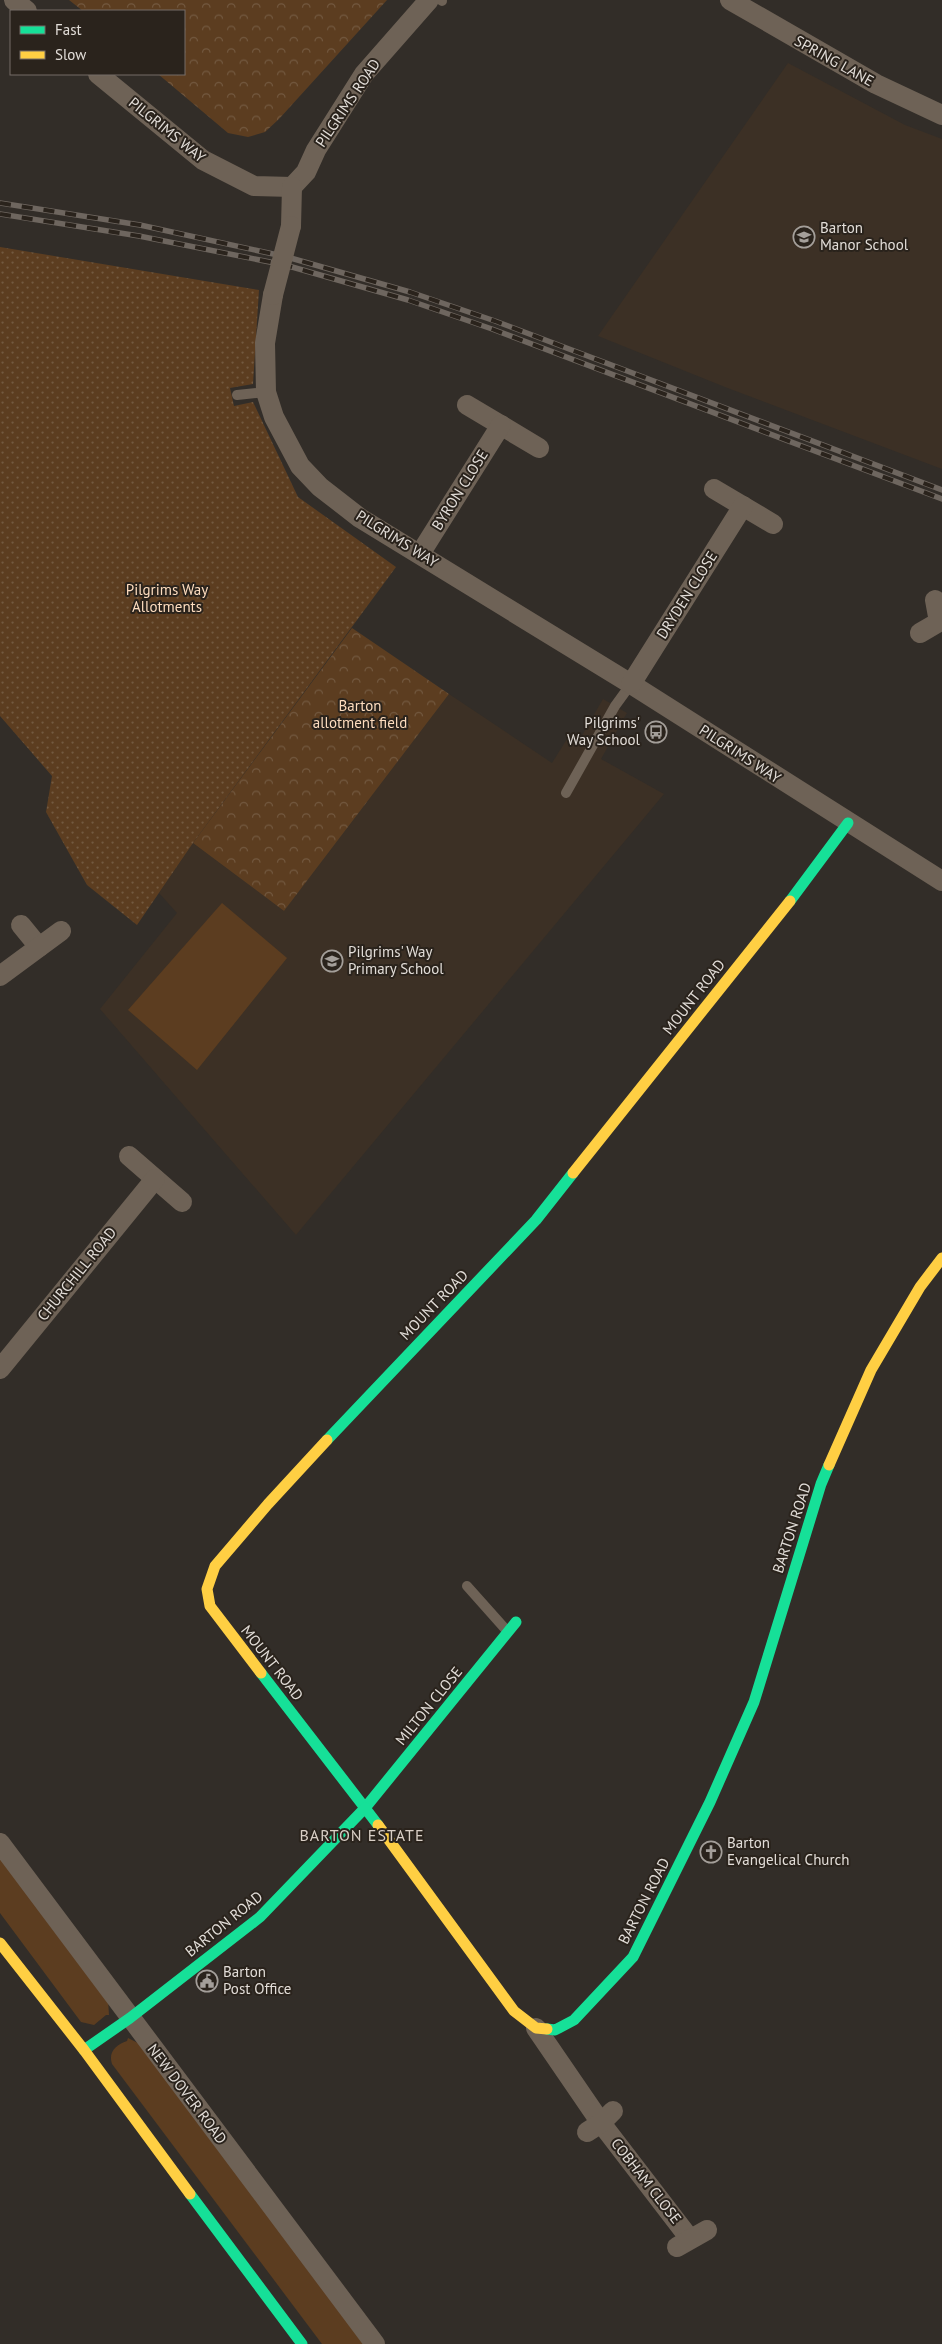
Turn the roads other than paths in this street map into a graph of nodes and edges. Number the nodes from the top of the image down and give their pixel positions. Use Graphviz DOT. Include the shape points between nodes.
graph roads {
  1 [pos="14,0"];
  2 [pos="437,0"];
  3 [pos="730,0"];
  4 [pos="26,10"];
  5 [pos="99,75"];
  6 [pos="942,115"];
  7 [pos="292,186"];
  8 [pos="266,392"];
  9 [pos="238,395"];
  10 [pos="467,406"];
  11 [pos="501,425"];
  12 [pos="539,448"];
  13 [pos="714,489"];
  14 [pos="743,506"];
  15 [pos="773,524"];
  16 [pos="420,554"];
  17 [pos="935,600"];
  18 [pos="940,622"];
  19 [pos="920,633"];
  20 [pos="631,684"];
  21 [pos="566,793"];
  22 [pos="848,823"];
  23 [pos="942,881"];
  24 [pos="21,925"];
  25 [pos="61,931"];
  26 [pos="39,947"];
  27 [pos="0,976"];
  28 [pos="129,1156"];
  29 [pos="155,1178"];
  30 [pos="182,1202"];
  31 [pos="942,1258"];
  32 [pos="0,1369"];
  33 [pos="467,1586"];
  34 [pos="516,1622"];
  35 [pos="507,1632"];
  36 [pos="365,1808"];
  37 [pos="0,1843"];
  38 [pos="0,1943"];
  39 [pos="130,2018"];
  40 [pos="536,2028"];
  41 [pos="84,2050"];
  42 [pos="692,2239"];
  43 [pos="302,2344"];
  44 [pos="375,2344"];
  1 -- 4 [label="street"];
  2 -- 7 [label="street, PILGRIMS ROAD" via="364,74 316,150 306,172"];
  3 -- 6 [label="street, SPRING LANE" via="876,84"];
  5 -- 7 [label="street, PILGRIMS WAY" via="203,160 254,186"];
  7 -- 8 [label="street, PILGRIMS WAY, bridge" via="291,226 273,295 265,343"];
  8 -- 9 [label="lane"];
  8 -- 16 [label="street, PILGRIMS WAY" via="274,417 300,466 320,487 360,518"];
  10 -- 11 [label="street"];
  11 -- 12 [label="street"];
  11 -- 16 [label="street, BYRON CLOSE"];
  13 -- 14 [label="street"];
  14 -- 15 [label="street"];
  14 -- 20 [label="street, DRYDEN CLOSE"];
  16 -- 20 [label="street, PILGRIMS WAY"];
  17 -- 18 [label="street"];
  18 -- 19 [label="street"];
  20 -- 21 [label="lane"];
  20 -- 22 [label="street, PILGRIMS WAY"];
  22 -- 23 [label="street, PILGRIMS WAY"];
  22 -- 36 [label="street, MOUNT ROAD" via="536,1220 268,1504 215,1566 207,1589 210,1606"];
  24 -- 26 [label="street"];
  25 -- 26 [label="street"];
  26 -- 27 [label="street"];
  28 -- 29 [label="street"];
  29 -- 30 [label="street"];
  29 -- 32 [label="street, CHURCHILL ROAD"];
  31 -- 40 [label="street, BARTON ROAD" via="920,1287 872,1370 821,1484 754,1702 710,1802 632,1957 574,2020 555,2030"];
  33 -- 35 [label="lane"];
  34 -- 35 [label="street, MILTON CLOSE"];
  35 -- 36 [label="street, MILTON CLOSE"];
  36 -- 39 [label="street, BARTON ROAD" via="260,1916"];
  36 -- 40 [label="street" via="514,2010"];
  37 -- 39 [label="street, NEW DOVER ROAD"];
  38 -- 41 [label="street"];
  39 -- 41 [label="street, BARTON ROAD"];
  39 -- 44 [label="street, NEW DOVER ROAD"];
  40 -- 42 [label="street, COBHAM CLOSE" via="600,2122"];
  41 -- 43 [label="street"];
}
